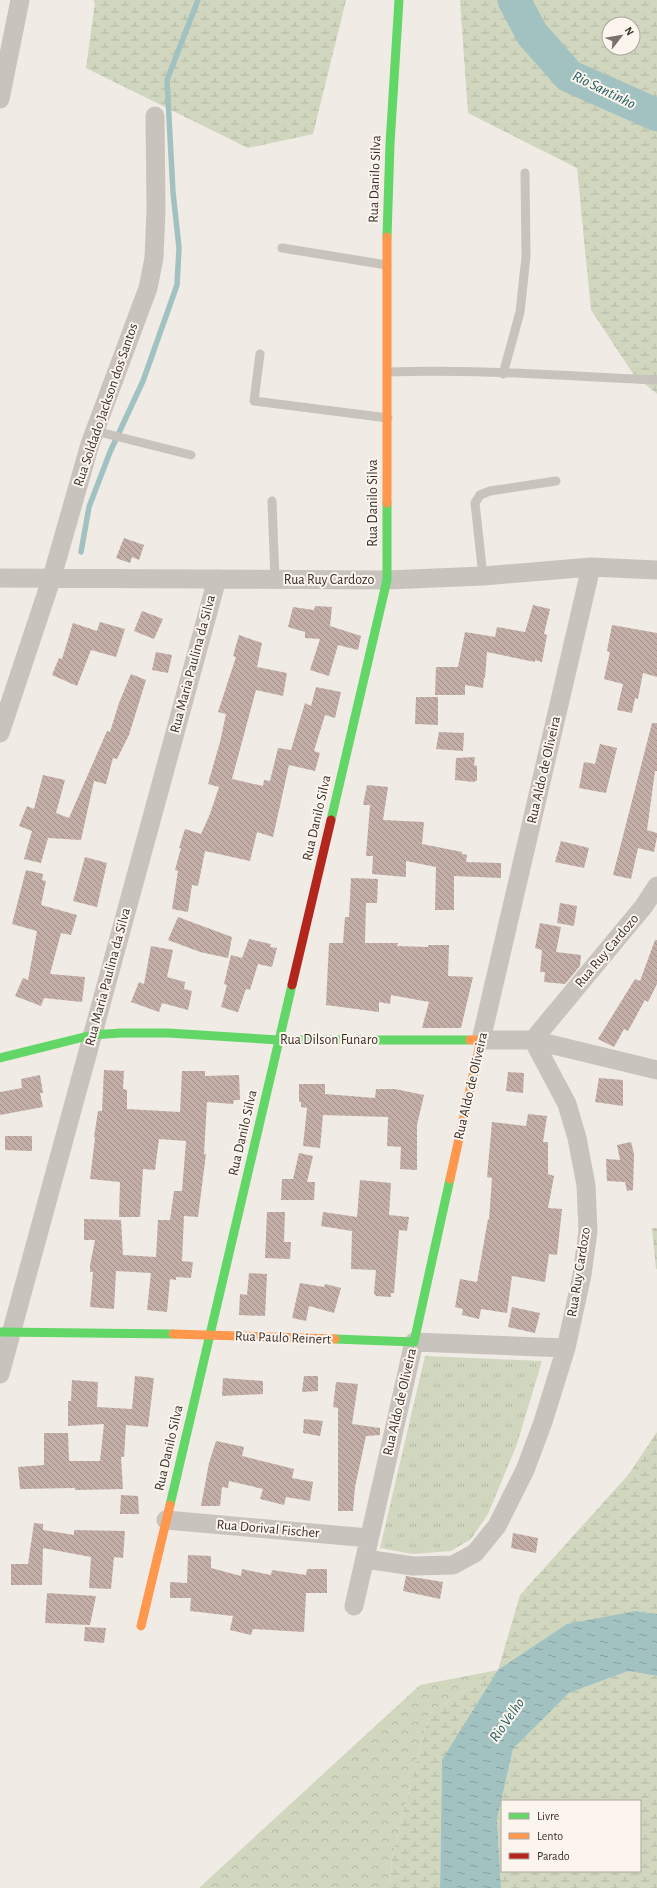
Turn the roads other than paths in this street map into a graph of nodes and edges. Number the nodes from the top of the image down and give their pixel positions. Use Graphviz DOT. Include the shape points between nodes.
graph roads {
  1 [pos="20,0"];
  2 [pos="399,0"];
  3 [pos="0,99"];
  4 [pos="155,116"];
  5 [pos="525,173"];
  6 [pos="282,248"];
  7 [pos="387,265"];
  8 [pos="260,354"];
  9 [pos="387,372"];
  10 [pos="503,374"];
  11 [pos="657,380"];
  12 [pos="388,418"];
  13 [pos="100,432"];
  14 [pos="191,455"];
  15 [pos="556,481"];
  16 [pos="272,501"];
  17 [pos="591,567"];
  18 [pos="657,570"];
  19 [pos="483,576"];
  20 [pos="52,577"];
  21 [pos="0,578"];
  22 [pos="217,579"];
  23 [pos="275,579"];
  24 [pos="387,580"];
  25 [pos="0,733"];
  26 [pos="657,886"];
  27 [pos="92,1035"];
  28 [pos="279,1040"];
  29 [pos="481,1040"];
  30 [pos="533,1040"];
  31 [pos="0,1058"];
  32 [pos="657,1070"];
  33 [pos="6,1332"];
  34 [pos="210,1335"];
  35 [pos="414,1342"];
  36 [pos="566,1348"];
  37 [pos="0,1374"];
  38 [pos="166,1520"];
  39 [pos="369,1538"];
  40 [pos="365,1559"];
  41 [pos="354,1606"];
  42 [pos="141,1626"];
  1 -- 3 [label="street"];
  2 -- 7 [label="street, Rua Danilo Silva" via="390,144"];
  4 -- 13 [label="street, Rua Soldado Jackson dos Santos" via="154,258 148,288"];
  5 -- 10 [label="lane" via="526,257 520,312"];
  6 -- 7 [label="lane"];
  7 -- 9 [label="street, Rua Danilo Silva"];
  8 -- 12 [label="lane" via="254,401"];
  9 -- 10 [label="lane" via="466,370"];
  9 -- 12 [label="street, Rua Danilo Silva"];
  10 -- 11 [label="lane"];
  12 -- 24 [label="street, Rua Danilo Silva"];
  13 -- 14 [label="lane"];
  13 -- 20 [label="street, Rua Soldado Jackson dos Santos"];
  15 -- 19 [label="lane" via="490,491 480,495 475,503"];
  16 -- 23 [label="lane"];
  17 -- 18 [label="street, Rua Ruy Cardozo"];
  17 -- 19 [label="street, Rua Ruy Cardozo"];
  17 -- 29 [label="street, Rua Aldo de Oliveira"];
  19 -- 24 [label="street, Rua Ruy Cardozo"];
  20 -- 21 [label="street, Rua Ruy Cardozo"];
  20 -- 22 [label="street, Rua Ruy Cardozo"];
  20 -- 25 [label="street, Rua Soldado Jackson dos Santos"];
  22 -- 23 [label="street, Rua Ruy Cardozo"];
  22 -- 27 [label="street, Rua Maria Paulina da Silva"];
  23 -- 24 [label="street, Rua Ruy Cardozo"];
  24 -- 28 [label="street, Rua Danilo Silva"];
  26 -- 30 [label="street, Rua Ruy Cardozo" via="644,906"];
  27 -- 28 [label="street, Rua Dilson Funaro" via="121,1032 168,1033"];
  27 -- 31 [label="street, Rua Dilson Funaro"];
  27 -- 33 [label="street, Rua Maria Paulina da Silva"];
  28 -- 29 [label="street, Rua Dilson Funaro"];
  28 -- 34 [label="street, Rua Danilo Silva"];
  29 -- 30 [label="street, Rua Dilson Funaro"];
  29 -- 35 [label="street, Rua Aldo de Oliveira"];
  30 -- 32 [label="street, Rua Dilson Funaro"];
  30 -- 36 [label="street, Rua Ruy Cardozo" via="567,1104 586,1185 588,1231 582,1275"];
  33 -- 34 [label="street, Rua Paulo Reinert"];
  33 -- 37 [label="street, Rua Maria Paulina da Silva"];
  34 -- 35 [label="street, Rua Paulo Reinert"];
  34 -- 38 [label="street, Rua Danilo Silva"];
  35 -- 36 [label="street, Rua Paulo Reinert"];
  35 -- 39 [label="street, Rua Aldo de Oliveira"];
  36 -- 40 [label="street, Rua Ruy Cardozo" via="525,1470 497,1526 475,1553 453,1565 413,1566"];
  38 -- 39 [label="street, Rua Dorival Fischer"];
  38 -- 42 [label="street, Rua Danilo Silva"];
  39 -- 40 [label="street, Rua Aldo de Oliveira"];
  40 -- 41 [label="street, Rua Aldo de Oliveira"];
}
